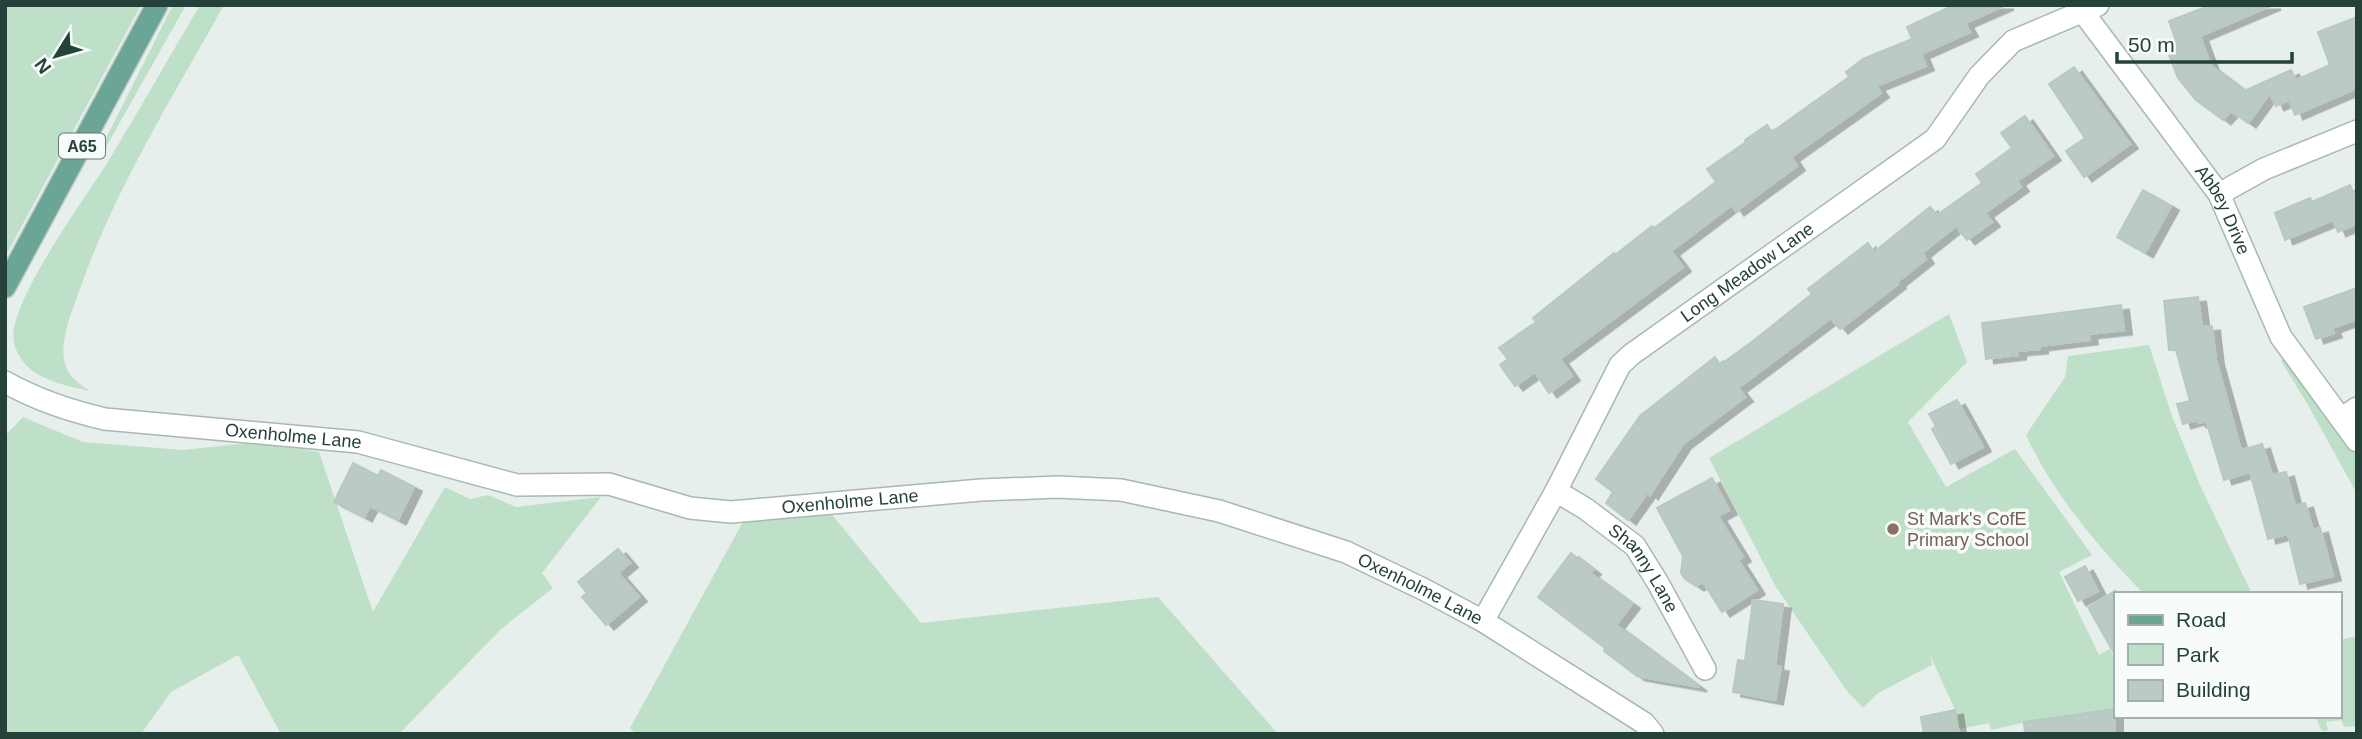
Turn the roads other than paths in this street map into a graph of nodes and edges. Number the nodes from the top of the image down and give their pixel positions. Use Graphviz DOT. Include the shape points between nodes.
graph roads {
  1 [pos="157,5"];
  2 [pos="2090,9"];
  3 [pos="2357,131"];
  4 [pos="2219,194"];
  5 [pos="5,286"];
  6 [pos="5,382"];
  7 [pos="2349,414"];
  8 [pos="2357,441"];
  9 [pos="1556,491"];
  10 [pos="1483,621"];
  11 [pos="1705,669"];
  12 [pos="1653,734"];
  1 -- 5 [label="main road, A65"];
  2 -- 4 [label="street, Abbey Drive"];
  2 -- 9 [label="street, Long Meadow Lane" via="2013,41 1979,76 1935,139 1632,354 1613,376"];
  3 -- 4 [label="street" via="2264,169"];
  4 -- 7 [label="street, Abbey Drive" via="2281,337"];
  6 -- 10 [label="street, Oxenholme Lane" via="67,411 106,419 358,442 517,485 608,484 690,508 731,512 981,490 1121,490 1219,511 1346,552"];
  7 -- 8 [label="street, Abbey Drive"];
  9 -- 10 [label="street, Long Meadow Lane"];
  9 -- 11 [label="street, Shanny Lane" via="1635,546"];
  10 -- 12 [label="street, Oxenholme Lane" via="1644,723"];
}
